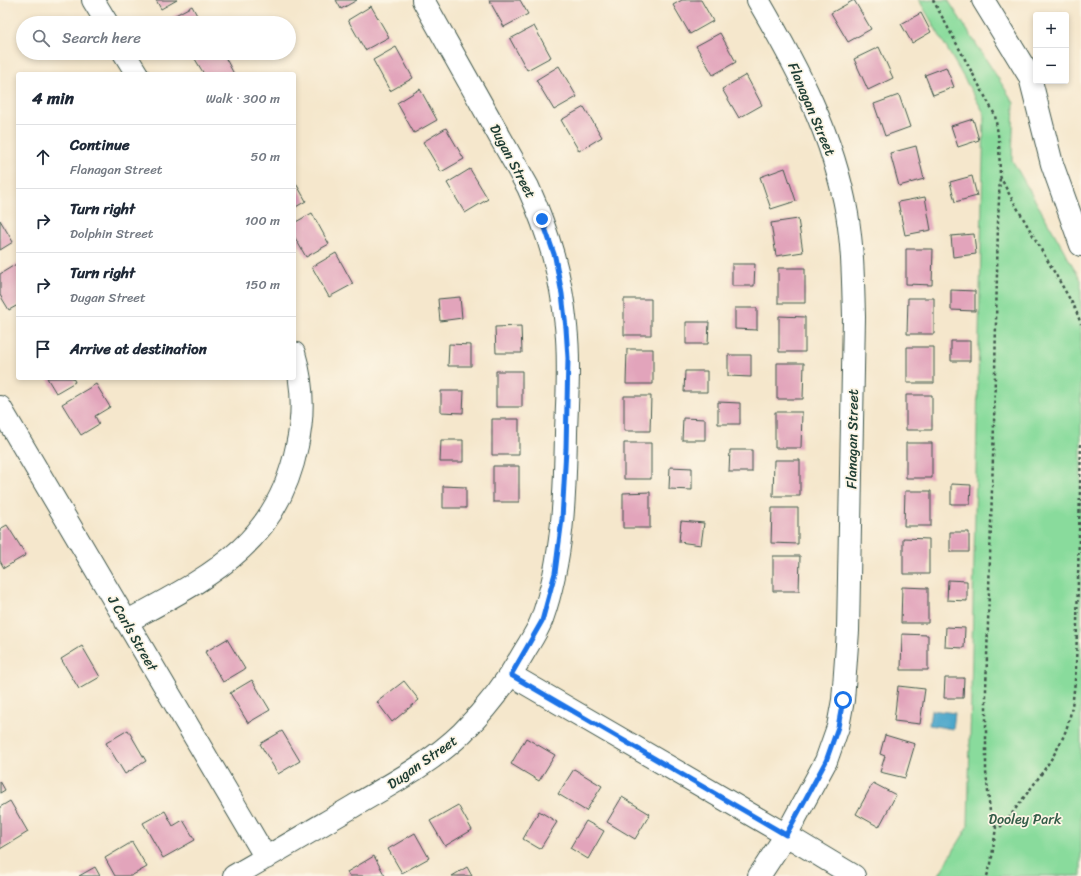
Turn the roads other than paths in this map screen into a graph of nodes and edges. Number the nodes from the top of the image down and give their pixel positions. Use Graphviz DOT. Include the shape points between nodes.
graph roads {
  1 [pos="93,0"];
  2 [pos="423,0"];
  3 [pos="758,0"];
  4 [pos="983,0"];
  5 [pos="102,16"];
  6 [pos="128,60"];
  7 [pos="136,72"];
  8 [pos="1081,245"];
  9 [pos="296,359"];
  10 [pos="0,408"];
  11 [pos="126,622"];
  12 [pos="511,675"];
  13 [pos="786,835"];
  14 [pos="266,858"];
  15 [pos="234,876"];
  16 [pos="759,876"];
  17 [pos="854,876"];
  1 -- 5 [label="street"];
  2 -- 12 [label="street, Dugan Street" via="528,187 555,257 563,301 568,358 566,449 562,519 555,573 542,621"];
  3 -- 13 [label="street, Flanagan Street" via="805,84 829,145 847,214 853,276 848,623 843,700 838,727 826,761"];
  4 -- 8 [label="street" via="1030,76 1052,164"];
  6 -- 7 [label="street"];
  9 -- 11 [label="street" via="301,389 300,432 291,471 268,519 244,547 210,574"];
  10 -- 11 [label="street, J Carls Street"];
  11 -- 14 [label="street, J Carls Street"];
  12 -- 13 [label="street"];
  12 -- 14 [label="street, Dugan Street" via="478,716 436,755 404,777"];
  13 -- 16 [label="street, Flanagan Street"];
  13 -- 17 [label="street"];
  14 -- 15 [label="street, Dugan Street"];
}
